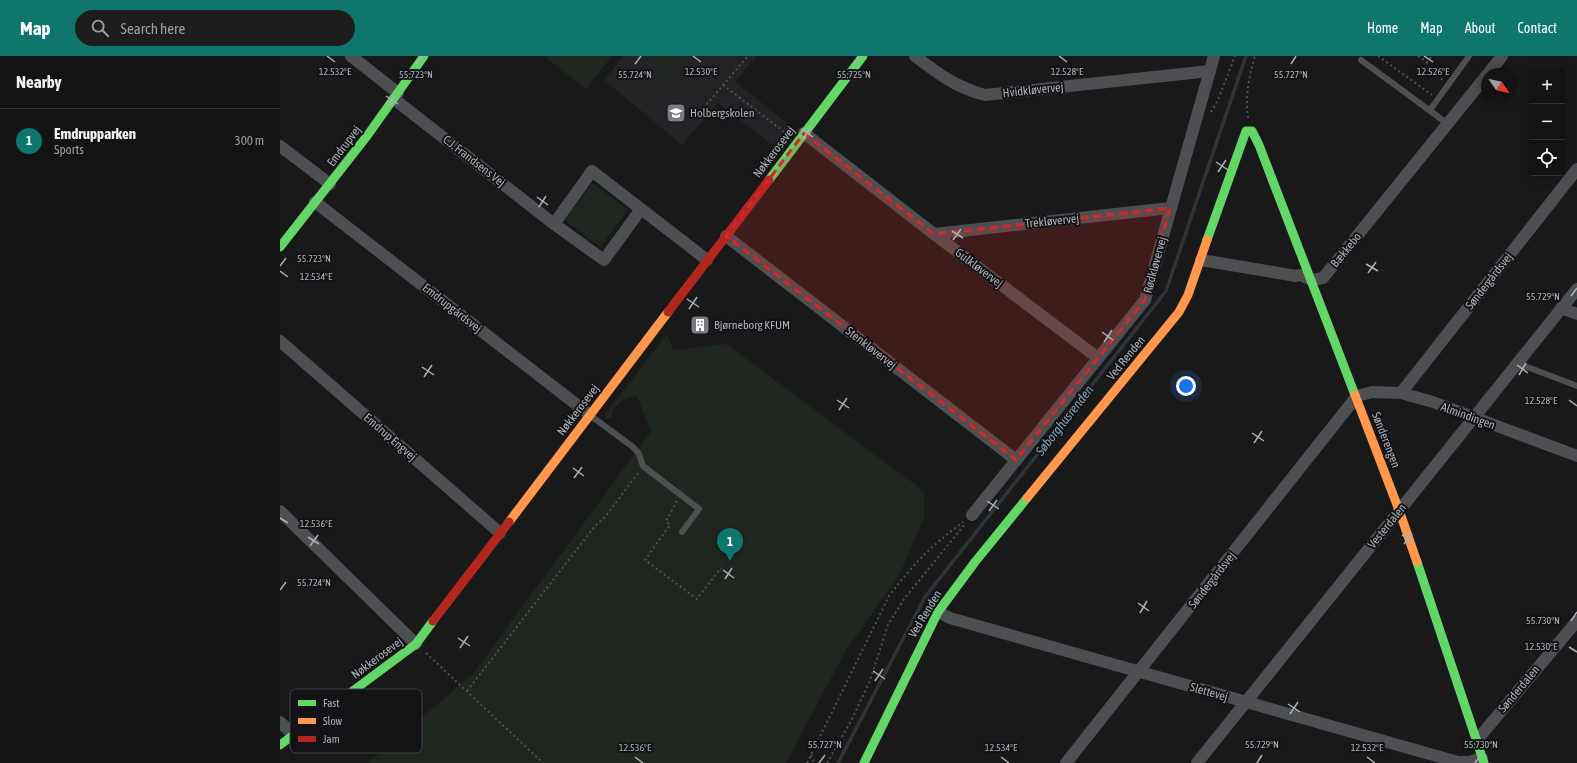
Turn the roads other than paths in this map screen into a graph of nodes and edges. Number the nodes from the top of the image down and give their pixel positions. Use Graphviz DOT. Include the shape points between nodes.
graph roads {
  1 [pos="350,56"];
  2 [pos="424,56"];
  3 [pos="862,56"];
  4 [pos="915,56"];
  5 [pos="1214,56"];
  6 [pos="1469,56"];
  7 [pos="1502,56"];
  8 [pos="1361,60"];
  9 [pos="1493,68"];
  10 [pos="1210,71"];
  11 [pos="1481,83"];
  12 [pos="396,96"];
  13 [pos="1430,110"];
  14 [pos="1448,124"];
  15 [pos="1252,131"];
  16 [pos="800,137"];
  17 [pos="280,146"];
  18 [pos="1577,169"];
  19 [pos="330,184"];
  20 [pos="315,202"];
  21 [pos="1170,208"];
  22 [pos="641,209"];
  23 [pos="554,224"];
  24 [pos="934,234"];
  25 [pos="726,236"];
  26 [pos="280,247"];
  27 [pos="707,260"];
  28 [pos="1201,260"];
  29 [pos="1312,280"];
  30 [pos="1577,289"];
  31 [pos="1561,308"];
  32 [pos="1577,314"];
  33 [pos="280,341"];
  34 [pos="1098,358"];
  35 [pos="1516,363"];
  36 [pos="1577,386"];
  37 [pos="1400,393"];
  38 [pos="1357,396"];
  39 [pos="590,415"];
  40 [pos="1473,417"];
  41 [pos="1577,456"];
  42 [pos="1016,460"];
  43 [pos="1399,510"];
  44 [pos="280,511"];
  45 [pos="972,515"];
  46 [pos="682,532"];
  47 [pos="500,533"];
  48 [pos="938,612"];
  49 [pos="1577,620"];
  50 [pos="416,644"];
  51 [pos="1139,672"];
  52 [pos="356,689"];
  53 [pos="1245,702"];
  54 [pos="280,722"];
  55 [pos="290,731"];
  56 [pos="290,738"];
  57 [pos="1477,740"];
  58 [pos="280,745"];
  59 [pos="1483,761"];
  60 [pos="864,763"];
  61 [pos="1066,763"];
  62 [pos="1197,763"];
  63 [pos="1458,763"];
  1 -- 12 [label="street, C.J. Frandsens Vej"];
  2 -- 12 [label="street, Emdrupvej"];
  3 -- 16 [label="street, Nøkkerosevej"];
  4 -- 10 [label="street, Hvidkløvervej" via="947,80 970,92 985,95"];
  5 -- 10 [label="street, Rødkløvervej"];
  6 -- 13 [label="lane"];
  7 -- 9 [label="street, Bækkebo"];
  8 -- 13 [label="lane"];
  10 -- 21 [label="street, Rødkløvervej"];
  11 -- 14 [label="street, Bækkebo"];
  12 -- 19 [label="street, Emdrupvej"];
  12 -- 23 [label="street, C.J. Frandsens Vej"];
  13 -- 14 [label="lane"];
  14 -- 29 [label="street, Bækkebo" via="1323,278"];
  15 -- 28 [label="street, Ved Renden" via="1246,130"];
  15 -- 29 [label="street, Sønderengen"];
  16 -- 24 [label="street, Gulkløvervej"];
  16 -- 25 [label="street, Nøkkerosevej"];
  17 -- 19 [label="street"];
  18 -- 37 [label="street, Søndergårdsvej"];
  19 -- 20 [label="street, Emdrupvej"];
  20 -- 26 [label="street, Emdrupvej"];
  20 -- 39 [label="street, Emdrupgårdsvej"];
  21 -- 24 [label="street, Trekløvervej"];
  21 -- 34 [label="street, Rødkløvervej" via="1145,300"];
  22 -- 23 [label="street, C.J. Frandsens Vej" via="604,260"];
  22 -- 23 [label="street" via="592,171"];
  22 -- 27 [label="street"];
  24 -- 34 [label="street, Gulkløvervej"];
  25 -- 27 [label="street, Nøkkerosevej"];
  25 -- 42 [label="street, Stenkløvervej"];
  27 -- 39 [label="street, Nøkkerosevej"];
  28 -- 29 [label="street" via="1300,275"];
  28 -- 48 [label="street, Ved Renden" via="1188,295 1178,312 975,562"];
  29 -- 38 [label="street, Sønderengen"];
  30 -- 31 [label="street, Vesterdalen"];
  31 -- 32 [label="street"];
  31 -- 35 [label="street, Vesterdalen"];
  33 -- 47 [label="street, Emdrup Engvej"];
  34 -- 42 [label="street, Rødkløvervej"];
  35 -- 36 [label="lane"];
  35 -- 40 [label="street, Vesterdalen"];
  37 -- 38 [label="street, Almindingen" via="1372,392"];
  37 -- 40 [label="street, Almindingen"];
  38 -- 43 [label="street, Sønderengen"];
  38 -- 51 [label="street, Søndergårdsvej"];
  39 -- 46 [label="lane" via="633,447 639,454 643,466 699,509"];
  39 -- 47 [label="street, Nøkkerosevej"];
  40 -- 41 [label="street, Almindingen"];
  40 -- 43 [label="street, Vesterdalen"];
  42 -- 45 [label="street, Rødkløvervej"];
  43 -- 53 [label="street, Vesterdalen"];
  43 -- 57 [label="street, Sønderengen"];
  44 -- 50 [label="street"];
  47 -- 50 [label="street, Nøkkerosevej"];
  48 -- 51 [label="street, Slettevej" via="950,618"];
  48 -- 60 [label="street, Ved Renden"];
  49 -- 57 [label="street, Sønderdalen"];
  50 -- 52 [label="street, Nøkkerosevej"];
  51 -- 53 [label="street, Slettevej"];
  51 -- 61 [label="street, Søndergårdsvej"];
  53 -- 62 [label="street, Vesterdalen"];
  53 -- 63 [label="street, Slettevej"];
  54 -- 55 [label="street"];
  56 -- 58 [label="street, Nøkkerosevej"];
  57 -- 59 [label="street, Sønderengen"];
  59 -- 63 [label="street, Slettevej"];
}
